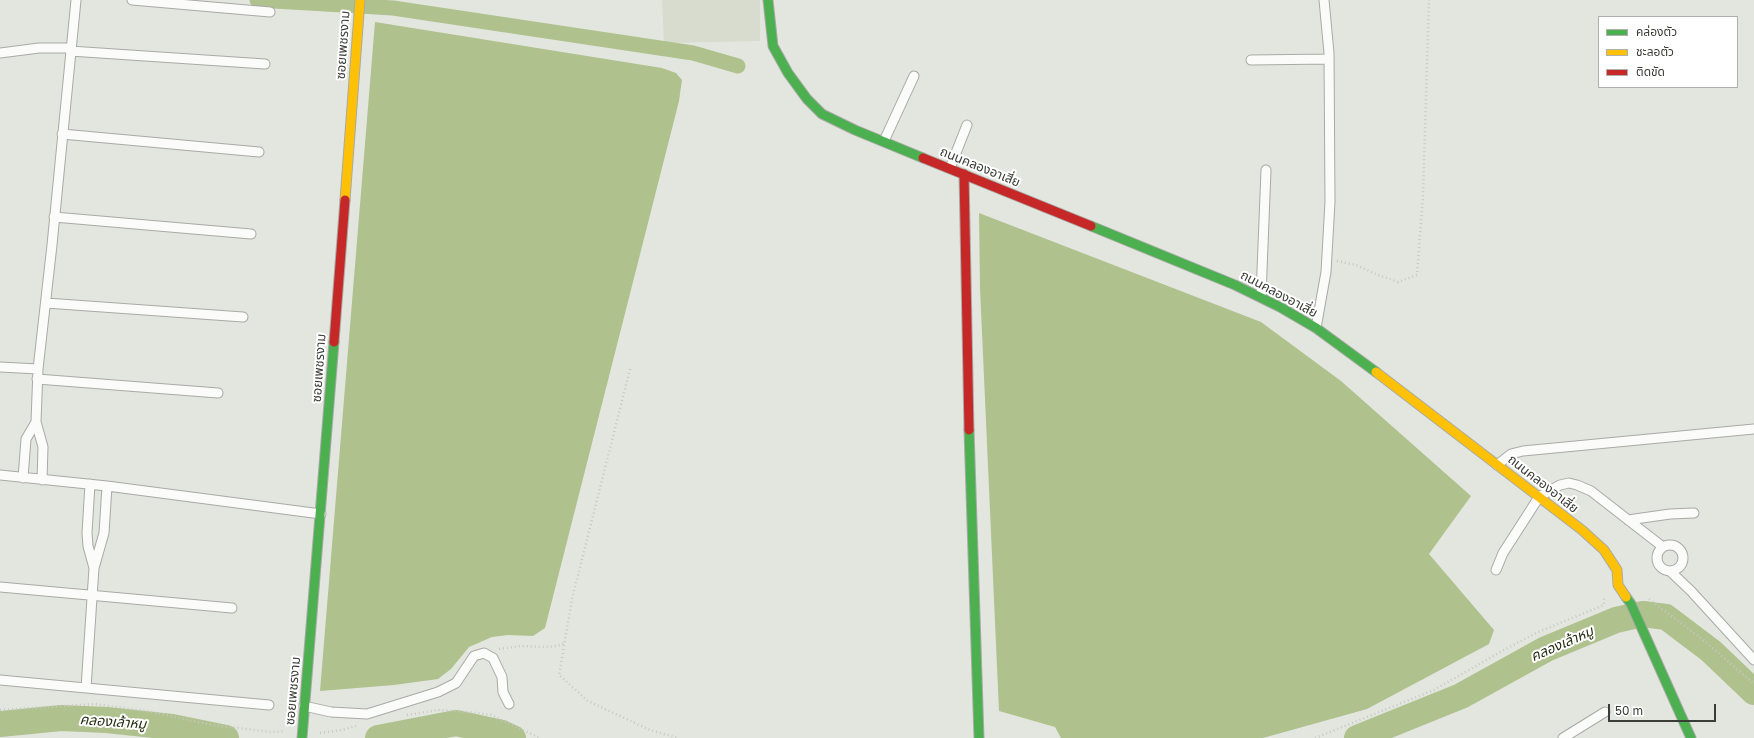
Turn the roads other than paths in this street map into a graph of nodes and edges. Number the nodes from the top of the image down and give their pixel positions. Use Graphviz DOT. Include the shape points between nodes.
graph roads {
  1 [pos="76,0"];
  2 [pos="132,0"];
  3 [pos="360,0"];
  4 [pos="768,0"];
  5 [pos="1324,0"];
  6 [pos="270,12"];
  7 [pos="70,49"];
  8 [pos="0,53"];
  9 [pos="1329,59"];
  10 [pos="1251,60"];
  11 [pos="265,64"];
  12 [pos="914,76"];
  13 [pos="967,125"];
  14 [pos="62,134"];
  15 [pos="884,142"];
  16 [pos="259,152"];
  17 [pos="950,168"];
  18 [pos="1266,170"];
  19 [pos="964,174"];
  20 [pos="54,217"];
  21 [pos="251,234"];
  22 [pos="1261,298"];
  23 [pos="46,303"];
  24 [pos="243,317"];
  25 [pos="1316,328"];
  26 [pos="0,367"];
  27 [pos="38,369"];
  28 [pos="37,379"];
  29 [pos="218,393"];
  30 [pos="36,422"];
  31 [pos="1754,429"];
  32 [pos="1497,465"];
  33 [pos="0,476"];
  34 [pos="23,478"];
  35 [pos="42,480"];
  36 [pos="90,484"];
  37 [pos="107,486"];
  38 [pos="1539,497"];
  39 [pos="1694,513"];
  40 [pos="321,514"];
  41 [pos="1628,520"];
  42 [pos="1663,547"];
  43 [pos="94,568"];
  44 [pos="1496,570"];
  45 [pos="1671,572"];
  46 [pos="0,588"];
  47 [pos="92,596"];
  48 [pos="232,608"];
  49 [pos="1754,660"];
  50 [pos="0,680"];
  51 [pos="86,688"];
  52 [pos="509,704"];
  53 [pos="269,705"];
  54 [pos="304,706"];
  55 [pos="1605,712"];
  56 [pos="302,738"];
  57 [pos="979,738"];
  58 [pos="1563,738"];
  59 [pos="1691,738"];
  1 -- 7 [label="lane"];
  2 -- 6 [label="lane"];
  3 -- 40 [label="street, ซอยเพชรงาม"];
  4 -- 15 [label="street, ถนนคลองอาเสี่ย" via="773,46 807,99 822,114"];
  5 -- 9 [label="lane"];
  7 -- 8 [label="lane" via="39,48"];
  7 -- 11 [label="lane"];
  7 -- 14 [label="lane"];
  9 -- 10 [label="lane"];
  9 -- 25 [label="lane" via="1330,202 1326,272"];
  12 -- 15 [label="lane"];
  13 -- 17 [label="lane"];
  14 -- 16 [label="lane"];
  14 -- 20 [label="lane"];
  15 -- 17 [label="street, ถนนคลองอาเสี่ย"];
  17 -- 19 [label="street, ถนนคลองอาเสี่ย"];
  18 -- 22 [label="lane"];
  19 -- 22 [label="street, ถนนคลองอาเสี่ย" via="1183,263"];
  19 -- 57 [label="street" via="970,475"];
  20 -- 21 [label="lane"];
  20 -- 23 [label="lane"];
  22 -- 25 [label="street, ถนนคลองอาเสี่ย"];
  23 -- 24 [label="lane"];
  23 -- 27 [label="lane"];
  25 -- 32 [label="street, ถนนคลองอาเสี่ย"];
  26 -- 27 [label="lane"];
  27 -- 28 [label="lane"];
  28 -- 29 [label="lane"];
  28 -- 30 [label="lane"];
  30 -- 34 [label="lane" via="26,439"];
  30 -- 35 [label="lane" via="43,447"];
  31 -- 32 [label="lane" via="1523,451 1511,454"];
  32 -- 38 [label="street, ถนนคลองอาเสี่ย"];
  33 -- 34 [label="lane"];
  34 -- 35 [label="lane"];
  35 -- 36 [label="lane"];
  36 -- 37 [label="lane"];
  36 -- 43 [label="lane" via="88,546"];
  37 -- 40 [label="lane"];
  37 -- 43 [label="lane" via="104,533"];
  38 -- 41 [label="lane" via="1560,484 1577,485 1591,491"];
  38 -- 44 [label="lane" via="1506,548"];
  38 -- 59 [label="street, ถนนคลองอาเสี่ย" via="1604,550 1617,570 1618,585 1631,604"];
  39 -- 41 [label="lane"];
  40 -- 54 [label="street, ซอยเพชรงาม"];
  41 -- 42 [label="lane"];
  42 -- 45 [label="lane" via="1657,559 1659,566"];
  42 -- 45 [label="lane" via="1670,545 1682,551 1682,564 1678,570"];
  43 -- 47 [label="lane"];
  45 -- 49 [label="lane"];
  46 -- 47 [label="lane"];
  47 -- 48 [label="lane"];
  47 -- 51 [label="lane"];
  50 -- 51 [label="lane"];
  51 -- 53 [label="lane"];
  52 -- 54 [label="lane" via="502,677 493,658 486,654 474,656 456,682 438,692 367,714 331,712"];
  54 -- 56 [label="street, ซอยเพชรงาม"];
  55 -- 58 [label="lane"];
}
